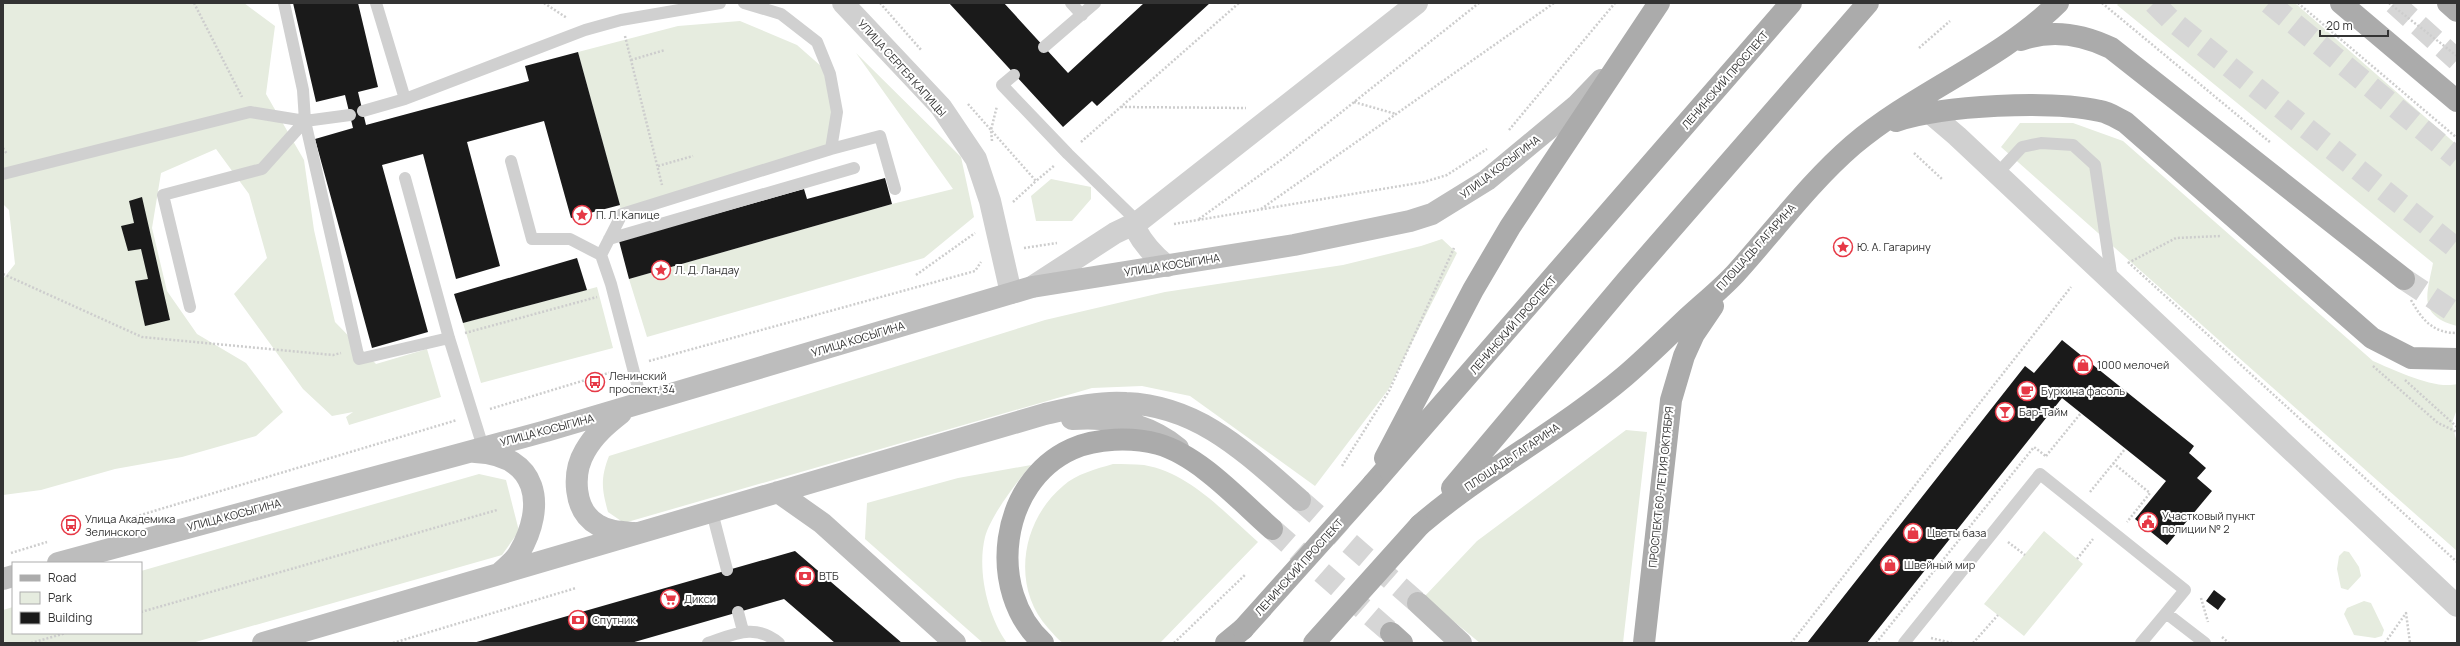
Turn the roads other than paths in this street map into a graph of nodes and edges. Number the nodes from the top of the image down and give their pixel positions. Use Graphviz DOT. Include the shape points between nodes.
graph roads {
  1 [pos="284,3"];
  2 [pos="376,3"];
  3 [pos="720,3"];
  4 [pos="744,3"];
  5 [pos="843,3"];
  6 [pos="1071,3"];
  7 [pos="1095,3"];
  8 [pos="1417,3"];
  9 [pos="1659,3"];
  10 [pos="1791,3"];
  11 [pos="1868,3"];
  12 [pos="2058,3"];
  13 [pos="2341,3"];
  14 [pos="2448,3"];
  15 [pos="2457,11"];
  16 [pos="1082,15"];
  17 [pos="2008,45"];
  18 [pos="1044,47"];
  19 [pos="1618,62"];
  20 [pos="1014,75"];
  21 [pos="1934,91"];
  22 [pos="405,99"];
  23 [pos="2457,101"];
  24 [pos="363,111"];
  25 [pos="1930,114"];
  26 [pos="350,115"];
  27 [pos="305,121"];
  28 [pos="1879,126"];
  29 [pos="830,149"];
  30 [pos="511,161"];
  31 [pos="854,168"];
  32 [pos="3,174"];
  33 [pos="1997,174"];
  34 [pos="405,178"];
  35 [pos="896,189"];
  36 [pos="1138,222"];
  37 [pos="609,240"];
  38 [pos="601,255"];
  39 [pos="1167,266"];
  40 [pos="1733,275"];
  41 [pos="2112,283"];
  42 [pos="2407,286"];
  43 [pos="1032,287"];
  44 [pos="1011,293"];
  45 [pos="190,307"];
  46 [pos="449,338"];
  47 [pos="2457,359"];
  48 [pos="634,405"];
  49 [pos="974,436"];
  50 [pos="475,449"];
  51 [pos="1197,464"];
  52 [pos="1373,484"];
  53 [pos="778,492"];
  54 [pos="1300,500"];
  55 [pos="712,512"];
  56 [pos="1420,525"];
  57 [pos="1272,529"];
  58 [pos="642,533"];
  59 [pos="62,562"];
  60 [pos="727,570"];
  61 [pos="499,574"];
  62 [pos="1418,603"];
  63 [pos="2457,606"];
  64 [pos="738,612"];
  65 [pos="2166,613"];
  66 [pos="743,631"];
  67 [pos="1237,636"];
  68 [pos="304,637"];
  69 [pos="263,643"];
  70 [pos="708,643"];
  71 [pos="779,643"];
  72 [pos="955,643"];
  73 [pos="1043,643"];
  74 [pos="1226,643"];
  75 [pos="1314,643"];
  76 [pos="1461,643"];
  77 [pos="1644,643"];
  78 [pos="1904,643"];
  79 [pos="2141,643"];
  80 [pos="2205,643"];
  1 -- 27 [label="lane" via="303,90"];
  2 -- 22 [label="lane"];
  3 -- 22 [label="lane" via="621,20 585,30"];
  4 -- 29 [label="lane" via="781,14 817,42 830,74 837,112"];
  5 -- 44 [label="street, УЛИЦА СЕРГЕЯ КАПИЦЫ" via="941,107 976,159 984,180 994,254"];
  6 -- 16 [label="lane"];
  7 -- 16 [label="lane"];
  8 -- 36 [label="street"];
  9 -- 19 [label="main road"];
  10 -- 52 [label="main road, ЛЕНИНСКИЙ ПРОСПЕКТ"];
  11 -- 56 [label="main road" via="1627,280 1486,450"];
  12 -- 17 [label="main road, ПЛОЩАДЬ ГАГАРИНА" via="2035,25"];
  13 -- 23 [label="main road"];
  14 -- 15 [label="main road"];
  16 -- 18 [label="lane"];
  17 -- 21 [label="main road, ПЛОЩАДЬ ГАГАРИНА"];
  17 -- 42 [label="main road" via="2029,37 2049,34 2090,38 2111,48"];
  19 -- 39 [label="main road, УЛИЦА КОСЫГИНА" via="1576,106 1513,160 1457,200 1432,214 1386,228"];
  19 -- 52 [label="main road" via="1510,226 1473,290"];
  20 -- 36 [label="lane" via="1002,85"];
  21 -- 25 [label="lane"];
  21 -- 28 [label="main road, ПЛОЩАДЬ ГАГАРИНА"];
  22 -- 24 [label="lane"];
  25 -- 28 [label="main road" via="1907,117"];
  25 -- 33 [label="street"];
  25 -- 47 [label="main road" via="1958,109 2042,106 2072,106 2102,111 2125,122 2372,338 2411,358"];
  26 -- 27 [label="lane"];
  27 -- 32 [label="lane" via="250,112"];
  27 -- 45 [label="lane" via="262,169 164,196"];
  27 -- 46 [label="lane" via="360,359"];
  28 -- 40 [label="main road, ПЛОЩАДЬ ГАГАРИНА" via="1854,144 1827,169"];
  29 -- 35 [label="lane" via="880,136"];
  29 -- 37 [label="lane" via="622,214"];
  30 -- 38 [label="lane" via="532,239 570,239"];
  31 -- 37 [label="lane"];
  33 -- 41 [label="street"];
  33 -- 41 [label="lane" via="2022,147 2041,143 2073,145 2095,165"];
  34 -- 46 [label="lane"];
  36 -- 39 [label="street" via="1136,230 1143,243"];
  36 -- 43 [label="street" via="1115,233"];
  37 -- 38 [label="lane"];
  38 -- 48 [label="lane" via="614,292 633,366"];
  39 -- 43 [label="main road, УЛИЦА КОСЫГИНА"];
  40 -- 56 [label="main road, ПЛОЩАДЬ ГАГАРИНА" via="1626,376 1589,405 1446,502"];
  40 -- 77 [label="main road, ПРОСПЕКТ 60-ЛЕТИЯ ОКТЯБРЯ" via="1694,334 1670,400"];
  41 -- 63 [label="street"];
  43 -- 44 [label="main road, УЛИЦА КОСЫГИНА"];
  44 -- 48 [label="main road, УЛИЦА КОСЫГИНА"];
  46 -- 50 [label="lane" via="473,415"];
  48 -- 50 [label="main road, УЛИЦА КОСЫГИНА"];
  48 -- 58 [label="main road" via="598,432 584,451 576,472 577,493 585,512 598,525 616,532"];
  49 -- 51 [label="main road" via="1050,420 1084,418 1128,422 1161,435"];
  49 -- 53 [label="main road"];
  49 -- 54 [label="main road" via="1073,408 1100,404 1147,404 1169,409 1212,428"];
  50 -- 59 [label="main road, УЛИЦА КОСЫГИНА"];
  50 -- 61 [label="main road" via="510,459 526,474 534,493 535,512 531,529 518,555"];
  51 -- 57 [label="main road"];
  51 -- 73 [label="main road" via="1178,451 1158,444 1115,440 1072,449 1052,462 1034,480 1012,523 1007,543 1007,566 1011,592 1021,614 1035,636"];
  52 -- 67 [label="main road, ЛЕНИНСКИЙ ПРОСПЕКТ, bridge"];
  53 -- 55 [label="main road"];
  53 -- 72 [label="main road" via="822,523"];
  55 -- 58 [label="main road"];
  55 -- 60 [label="lane"];
  56 -- 75 [label="main road, bridge"];
  58 -- 61 [label="main road"];
  61 -- 68 [label="main road"];
  62 -- 76 [label="main road"];
  64 -- 66 [label="lane"];
  65 -- 78 [label="lane" via="2185,590 2040,474"];
  65 -- 79 [label="lane"];
  65 -- 80 [label="lane"];
  66 -- 70 [label="lane"];
  66 -- 71 [label="lane" via="768,633"];
  67 -- 74 [label="main road, ЛЕНИНСКИЙ ПРОСПЕКТ"];
  68 -- 69 [label="main road"];
}
